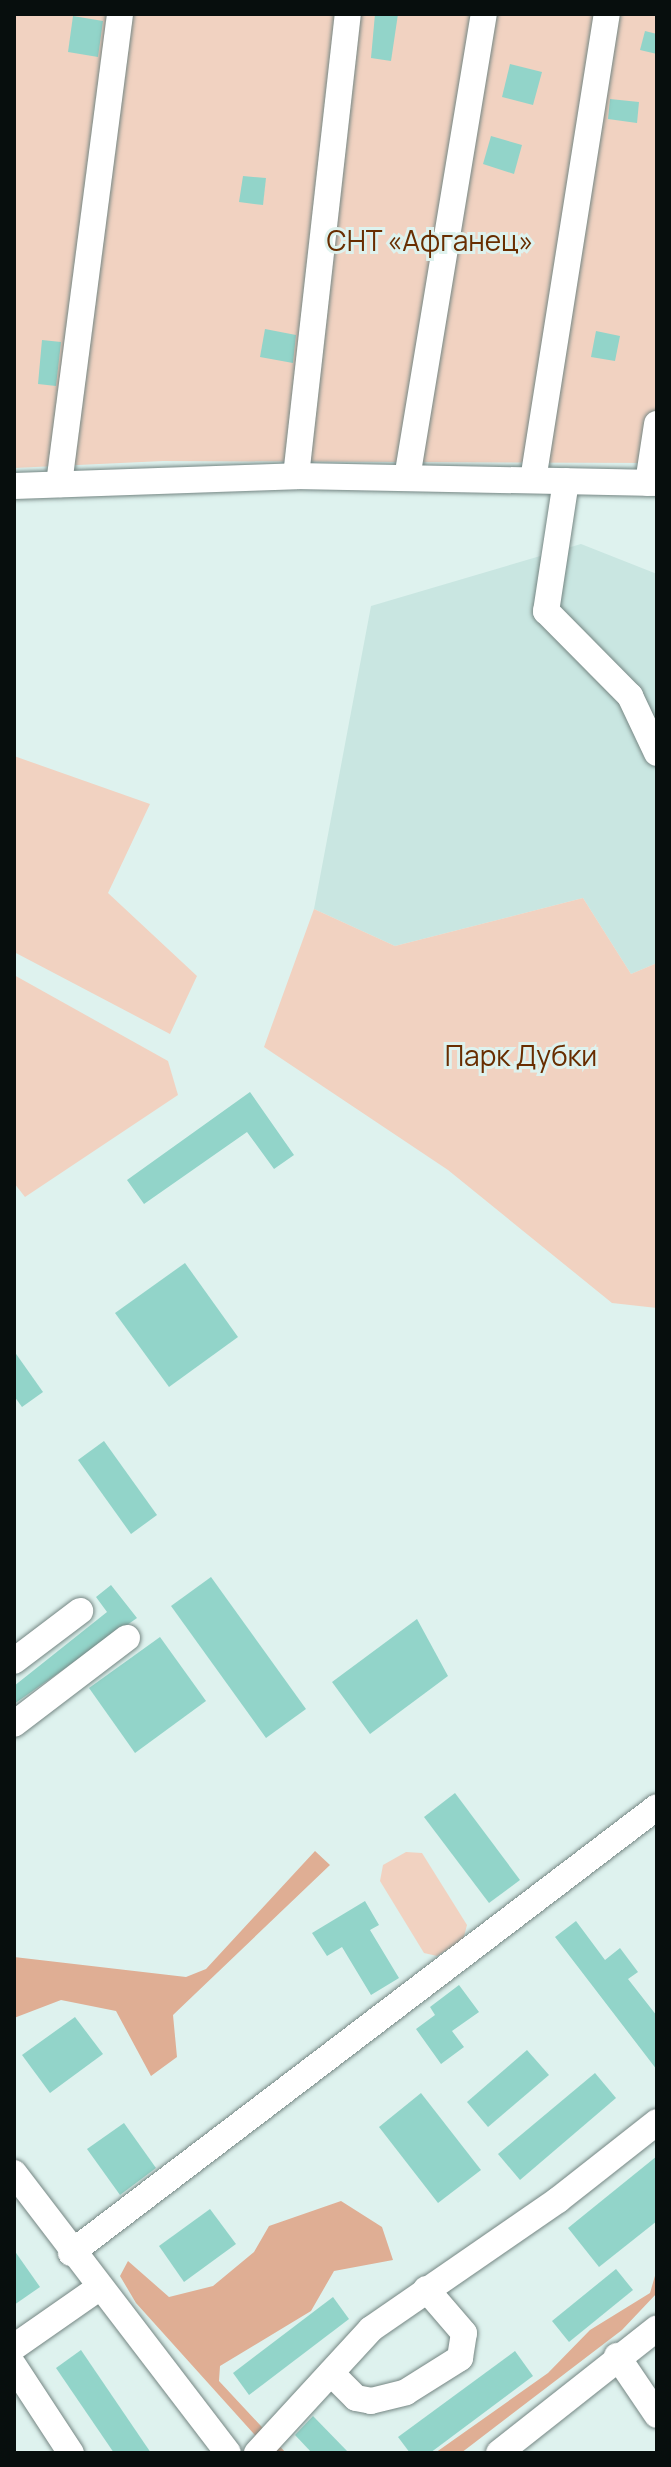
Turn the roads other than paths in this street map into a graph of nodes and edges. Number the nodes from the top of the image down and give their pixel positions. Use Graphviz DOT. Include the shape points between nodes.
graph roads {
  1 [pos="120,14"];
  2 [pos="348,14"];
  3 [pos="484,14"];
  4 [pos="607,14"];
  5 [pos="657,424"];
  6 [pos="296,476"];
  7 [pos="407,478"];
  8 [pos="533,480"];
  9 [pos="566,481"];
  10 [pos="652,483"];
  11 [pos="59,484"];
  12 [pos="14,486"];
  13 [pos="657,753"];
  14 [pos="80,1611"];
  15 [pos="127,1638"];
  16 [pos="14,1661"];
  17 [pos="14,1724"];
  18 [pos="657,1807"];
  19 [pos="657,2122"];
  20 [pos="14,2173"];
  21 [pos="71,2253"];
  22 [pos="97,2289"];
  23 [pos="426,2289"];
  24 [pos="657,2328"];
  25 [pos="14,2347"];
  26 [pos="617,2356"];
  27 [pos="14,2366"];
  28 [pos="331,2373"];
  29 [pos="657,2415"];
  30 [pos="71,2453"];
  31 [pos="228,2453"];
  32 [pos="257,2453"];
  33 [pos="499,2453"];
  1 -- 11 [label="street"];
  2 -- 6 [label="street"];
  3 -- 7 [label="street"];
  4 -- 8 [label="street"];
  5 -- 10 [label="street"];
  6 -- 7 [label="street"];
  6 -- 11 [label="street"];
  7 -- 8 [label="street"];
  8 -- 9 [label="street"];
  9 -- 10 [label="street"];
  9 -- 13 [label="street" via="546,611 630,696"];
  11 -- 12 [label="street"];
  14 -- 16 [label="street"];
  15 -- 17 [label="street"];
  18 -- 21 [label="street"];
  19 -- 23 [label="street" via="558,2200"];
  20 -- 21 [label="street"];
  21 -- 22 [label="street"];
  22 -- 25 [label="street"];
  22 -- 31 [label="street"];
  23 -- 28 [label="street" via="371,2329"];
  23 -- 28 [label="street" via="464,2333 460,2358 406,2392 371,2401 356,2398"];
  24 -- 26 [label="street"];
  26 -- 29 [label="street"];
  26 -- 33 [label="street"];
  27 -- 30 [label="street"];
  28 -- 32 [label="street"];
}
